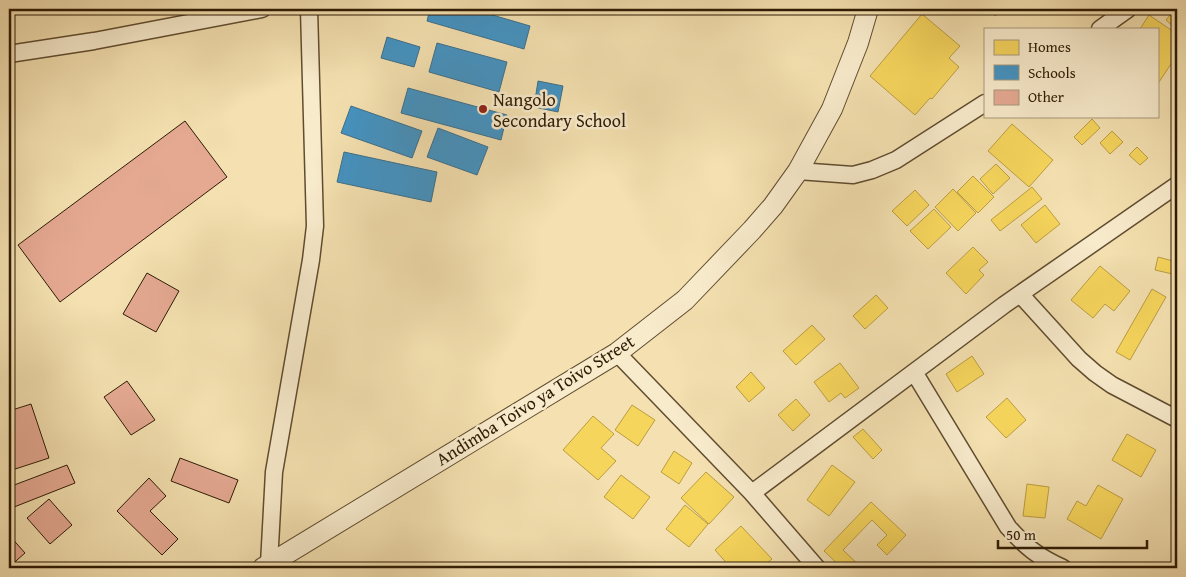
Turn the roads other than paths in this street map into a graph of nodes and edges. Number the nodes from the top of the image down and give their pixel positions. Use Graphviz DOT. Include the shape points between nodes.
graph roads {
  1 [pos="262,9"];
  2 [pos="309,9"];
  3 [pos="868,9"];
  4 [pos="1128,9"];
  5 [pos="1101,28"];
  6 [pos="9,54"];
  7 [pos="984,104"];
  8 [pos="798,171"];
  9 [pos="1177,185"];
  10 [pos="1020,294"];
  11 [pos="617,353"];
  12 [pos="914,372"];
  13 [pos="1177,418"];
  14 [pos="752,493"];
  15 [pos="266,566"];
  16 [pos="817,568"];
  17 [pos="1063,568"];
  1 -- 6 [label="street"];
  2 -- 15 [label="street" via="315,226 274,472"];
  3 -- 8 [label="street, Andimba Toivo ya Toivo Street" via="836,100"];
  4 -- 5 [label="street"];
  7 -- 8 [label="street" via="896,160 872,170 853,175"];
  8 -- 11 [label="street, Andimba Toivo ya Toivo Street" via="752,230 684,300"];
  9 -- 10 [label="street"];
  10 -- 12 [label="street"];
  10 -- 13 [label="street" via="1095,373"];
  11 -- 14 [label="street"];
  11 -- 15 [label="street, Andimba Toivo ya Toivo Street"];
  12 -- 14 [label="street"];
  12 -- 17 [label="street" via="1008,527 1024,545"];
  14 -- 16 [label="street"];
}
